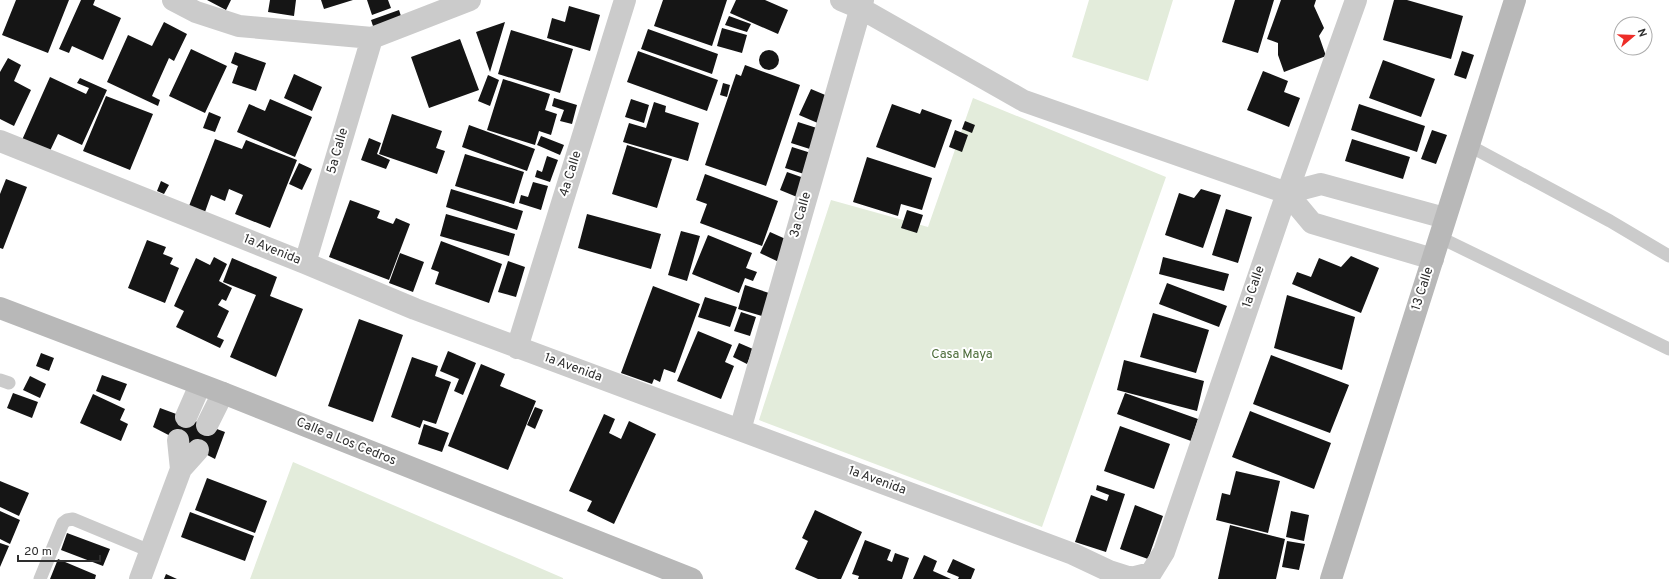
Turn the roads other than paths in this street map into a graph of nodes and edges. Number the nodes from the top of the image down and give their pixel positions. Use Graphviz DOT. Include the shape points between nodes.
graph roads {
  1 [pos="173,0"];
  2 [pos="470,0"];
  3 [pos="625,0"];
  4 [pos="1356,0"];
  5 [pos="1515,0"];
  6 [pos="855,3"];
  7 [pos="372,38"];
  8 [pos="0,141"];
  9 [pos="1468,146"];
  10 [pos="1286,193"];
  11 [pos="1442,228"];
  12 [pos="1669,256"];
  13 [pos="1432,259"];
  14 [pos="305,263"];
  15 [pos="0,308"];
  16 [pos="517,348"];
  17 [pos="1669,349"];
  18 [pos="200,385"];
  19 [pos="223,394"];
  20 [pos="186,417"];
  21 [pos="207,425"];
  22 [pos="740,430"];
  23 [pos="178,440"];
  24 [pos="198,450"];
  25 [pos="181,469"];
  26 [pos="150,551"];
  27 [pos="1151,574"];
  28 [pos="681,577"];
  29 [pos="40,579"];
  30 [pos="140,579"];
  31 [pos="1331,579"];
  1 -- 7 [label="street" via="196,12 239,26"];
  2 -- 7 [label="street"];
  3 -- 16 [label="street, 4a Calle"];
  4 -- 10 [label="street, 1a Calle"];
  5 -- 9 [label="street, 13 Calle"];
  6 -- 10 [label="street" via="1024,101"];
  6 -- 22 [label="street, 3a Calle"];
  7 -- 14 [label="street, 5a Calle"];
  8 -- 14 [label="street, 1a Avenida"];
  9 -- 11 [label="street, 13 Calle"];
  9 -- 12 [label="lane" via="1610,221"];
  10 -- 11 [label="street" via="1321,184"];
  10 -- 13 [label="street" via="1312,223"];
  10 -- 27 [label="street, 1a Calle" via="1164,552"];
  11 -- 13 [label="street, 13 Calle"];
  11 -- 17 [label="lane"];
  13 -- 31 [label="street, 13 Calle"];
  14 -- 16 [label="street, 1a Avenida"];
  15 -- 18 [label="street, Calle a Los Cedros"];
  16 -- 22 [label="street, 1a Avenida"];
  18 -- 19 [label="street, Calle a Los Cedros"];
  18 -- 20 [label="street"];
  19 -- 21 [label="street"];
  19 -- 28 [label="street, Calle a Los Cedros"];
  22 -- 27 [label="street, 1a Avenida" via="1073,554 1110,571 1131,578"];
  23 -- 25 [label="street"];
  24 -- 25 [label="street"];
  25 -- 26 [label="street"];
  26 -- 29 [label="lane" via="73,519 67,520 63,523"];
  26 -- 30 [label="street"];
}
